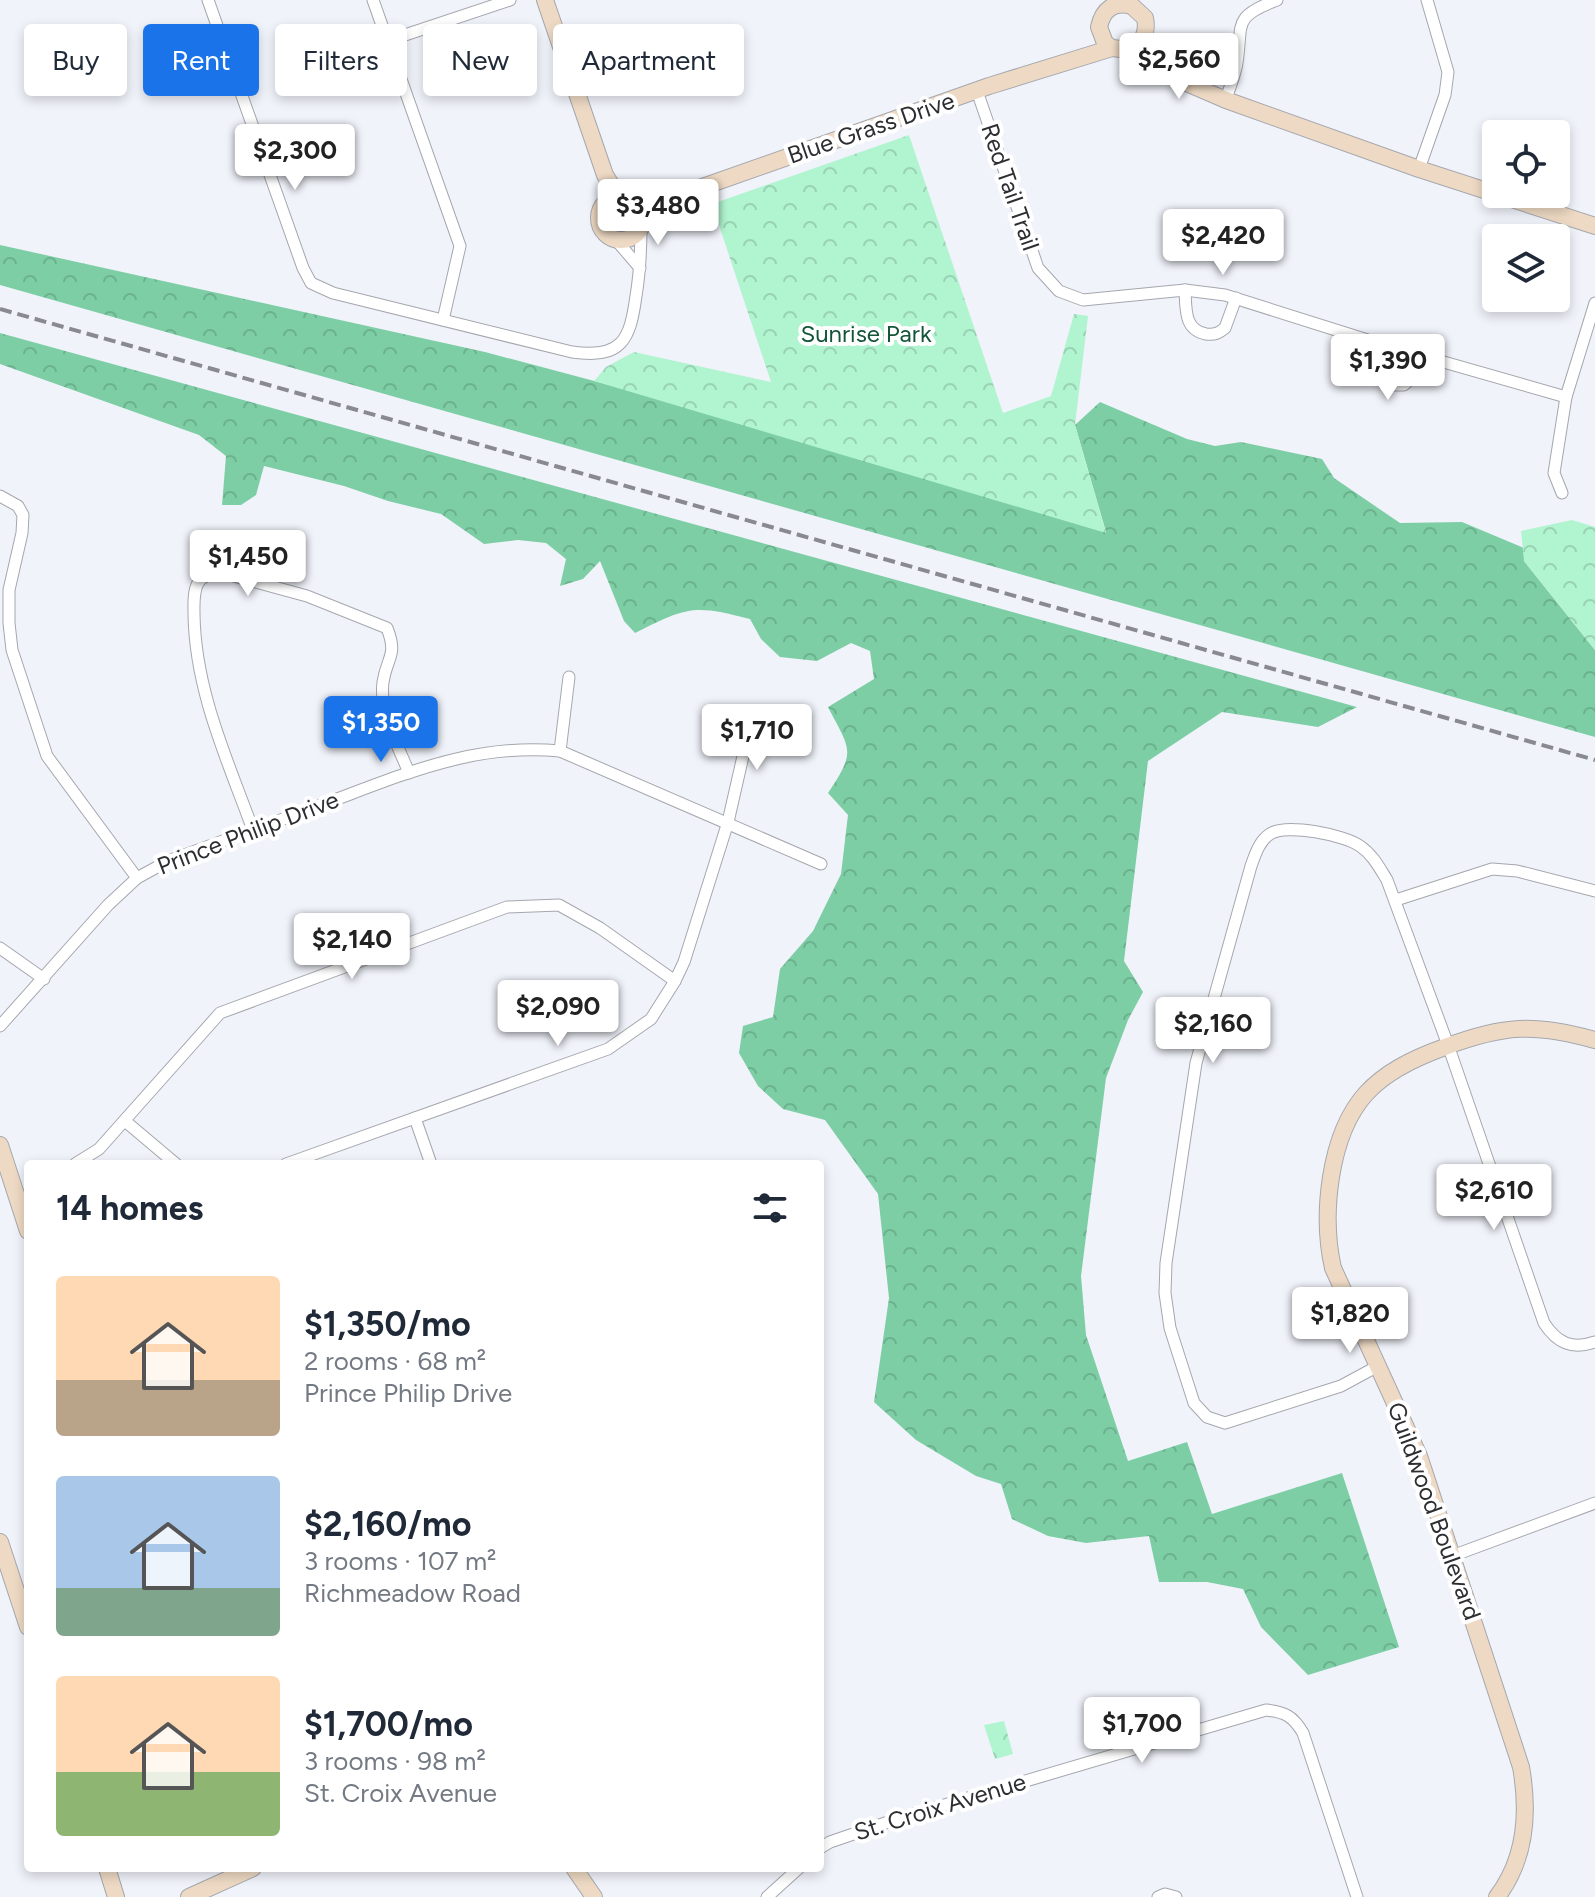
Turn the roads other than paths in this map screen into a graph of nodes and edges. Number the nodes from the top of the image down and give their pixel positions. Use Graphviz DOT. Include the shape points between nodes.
graph roads {
  1 [pos="208,0"];
  2 [pos="373,0"];
  3 [pos="510,0"];
  4 [pos="545,0"];
  5 [pos="1099,0"];
  6 [pos="1277,0"];
  7 [pos="1427,0"];
  8 [pos="1122,2"];
  9 [pos="1100,22"];
  10 [pos="381,24"];
  11 [pos="407,34"];
  12 [pos="1145,36"];
  13 [pos="1112,48"];
  14 [pos="1130,50"];
  15 [pos="1071,59"];
  16 [pos="1156,63"];
  17 [pos="977,91"];
  18 [pos="407,96"];
  19 [pos="1226,100"];
  20 [pos="1419,169"];
  21 [pos="671,198"];
  22 [pos="612,199"];
  23 [pos="636,202"];
  24 [pos="642,223"];
  25 [pos="1595,226"];
  26 [pos="616,240"];
  27 [pos="640,268"];
  28 [pos="1185,290"];
  29 [pos="1236,298"];
  30 [pos="1595,303"];
  31 [pos="443,320"];
  32 [pos="1377,343"];
  33 [pos="1424,357"];
  34 [pos="1566,397"];
  35 [pos="1562,493"];
  36 [pos="0,496"];
  37 [pos="569,677"];
  38 [pos="737,732"];
  39 [pos="560,751"];
  40 [pos="409,773"];
  41 [pos="728,822"];
  42 [pos="253,830"];
  43 [pos="821,864"];
  44 [pos="137,878"];
  45 [pos="1595,891"];
  46 [pos="1396,900"];
  47 [pos="0,948"];
  48 [pos="44,979"];
  49 [pos="675,981"];
  50 [pos="0,1026"];
  51 [pos="1595,1040"];
  52 [pos="1448,1045"];
  53 [pos="415,1118"];
  54 [pos="125,1121"];
  55 [pos="0,1145"];
  56 [pos="81,1160"];
  57 [pos="171,1160"];
  58 [pos="297,1160"];
  59 [pos="430,1160"];
  60 [pos="20,1184"];
  61 [pos="24,1208"];
  62 [pos="1595,1342"];
  63 [pos="1378,1366"];
  64 [pos="1595,1503"];
  65 [pos="0,1542"];
  66 [pos="1452,1556"];
  67 [pos="24,1615"];
  68 [pos="824,1846"];
  69 [pos="108,1872"];
  70 [pos="244,1872"];
  71 [pos="577,1872"];
  72 [pos="795,1872"];
  73 [pos="116,1897"];
  74 [pos="189,1897"];
  75 [pos="594,1897"];
  76 [pos="767,1897"];
  77 [pos="1158,1897"];
  78 [pos="1176,1897"];
  79 [pos="1357,1897"];
  80 [pos="1497,1897"];
  1 -- 31 [label="street" via="311,283"];
  2 -- 10 [label="street"];
  3 -- 11 [label="street"];
  4 -- 22 [label="street"];
  5 -- 9 [label="street"];
  6 -- 19 [label="street" via="1247,15 1238,32 1237,64"];
  7 -- 20 [label="street" via="1448,72"];
  8 -- 9 [label="street" via="1106,10"];
  8 -- 12 [label="street" via="1145,18"];
  9 -- 13 [label="street" via="1105,43"];
  9 -- 15 [label="street"];
  12 -- 14 [label="street"];
  12 -- 16 [label="street"];
  13 -- 14 [label="street"];
  13 -- 15 [label="street, Blue Grass Drive"];
  14 -- 16 [label="street"];
  15 -- 17 [label="street, Blue Grass Drive"];
  16 -- 19 [label="street" via="1175,78"];
  17 -- 21 [label="street, Blue Grass Drive"];
  17 -- 28 [label="street, Red Tail Trail" via="1038,268 1059,291 1083,300"];
  18 -- 31 [label="street" via="460,246"];
  19 -- 20 [label="street"];
  20 -- 25 [label="street"];
  21 -- 23 [label="street, Blue Grass Drive"];
  21 -- 24 [label="street, Blue Grass Drive"];
  22 -- 23 [label="street"];
  22 -- 26 [label="street" via="598,215 599,225"];
  23 -- 24 [label="street"];
  24 -- 26 [label="street" via="631,237"];
  24 -- 27 [label="street"];
  26 -- 27 [label="street"];
  27 -- 31 [label="street" via="632,327 621,343 602,353 572,352"];
  28 -- 29 [label="street, Red Tail Trail"];
  28 -- 29 [label="street" via="1187,320 1204,334 1225,328"];
  29 -- 32 [label="street, Red Tail Trail"];
  30 -- 34 [label="street"];
  32 -- 33 [label="street, Red Tail Trail"];
  32 -- 33 [label="street" via="1381,375 1391,385 1404,385"];
  33 -- 34 [label="street, Red Tail Trail"];
  34 -- 35 [label="street" via="1554,473"];
  36 -- 44 [label="street" via="23,515 9,590 9,623 12,650 47,756"];
  37 -- 39 [label="street"];
  38 -- 41 [label="street" via="746,743"];
  39 -- 40 [label="street, Prince Philip Drive" via="485,752"];
  39 -- 41 [label="street, Prince Philip Drive"];
  40 -- 42 [label="street, Prince Philip Drive"];
  40 -- 42 [label="street" via="385,707 383,682 393,645 387,628 307,596 219,572 206,575 197,584 194,600 200,675"];
  41 -- 43 [label="street, Prince Philip Drive"];
  41 -- 49 [label="street"];
  42 -- 44 [label="street, Prince Philip Drive"];
  44 -- 48 [label="street, Prince Philip Drive" via="77,937"];
  45 -- 46 [label="street" via="1492,869"];
  46 -- 52 [label="street"];
  46 -- 63 [label="street" via="1373,858 1357,844 1284,829 1269,834 1258,847 1196,1063 1166,1263 1170,1328 1194,1403 1207,1417 1225,1423 1341,1386"];
  47 -- 48 [label="street"];
  48 -- 50 [label="street, Prince Philip Drive"];
  49 -- 53 [label="street" via="651,1019 608,1049"];
  49 -- 54 [label="street" via="559,905 507,907 220,1013"];
  51 -- 52 [label="street, Guildwood Boulevard" via="1523,1027"];
  52 -- 62 [label="street" via="1544,1323 1565,1344 1581,1347"];
  52 -- 63 [label="street, Guildwood Boulevard" via="1384,1076 1345,1122 1335,1152 1326,1238 1333,1268"];
  53 -- 58 [label="street"];
  53 -- 59 [label="street"];
  54 -- 56 [label="street"];
  54 -- 57 [label="street"];
  55 -- 60 [label="street"];
  60 -- 61 [label="street"];
  63 -- 66 [label="street, Guildwood Boulevard" via="1419,1456"];
  64 -- 66 [label="street"];
  65 -- 67 [label="street"];
  66 -- 80 [label="street, Guildwood Boulevard" via="1525,1791 1526,1818 1516,1866"];
  68 -- 79 [label="street, St. Croix Avenue" via="897,1819 1266,1710 1283,1712 1303,1733"];
  69 -- 73 [label="street"];
  70 -- 74 [label="street"];
  71 -- 75 [label="street"];
  72 -- 76 [label="street"];
  77 -- 78 [label="street"];
}
